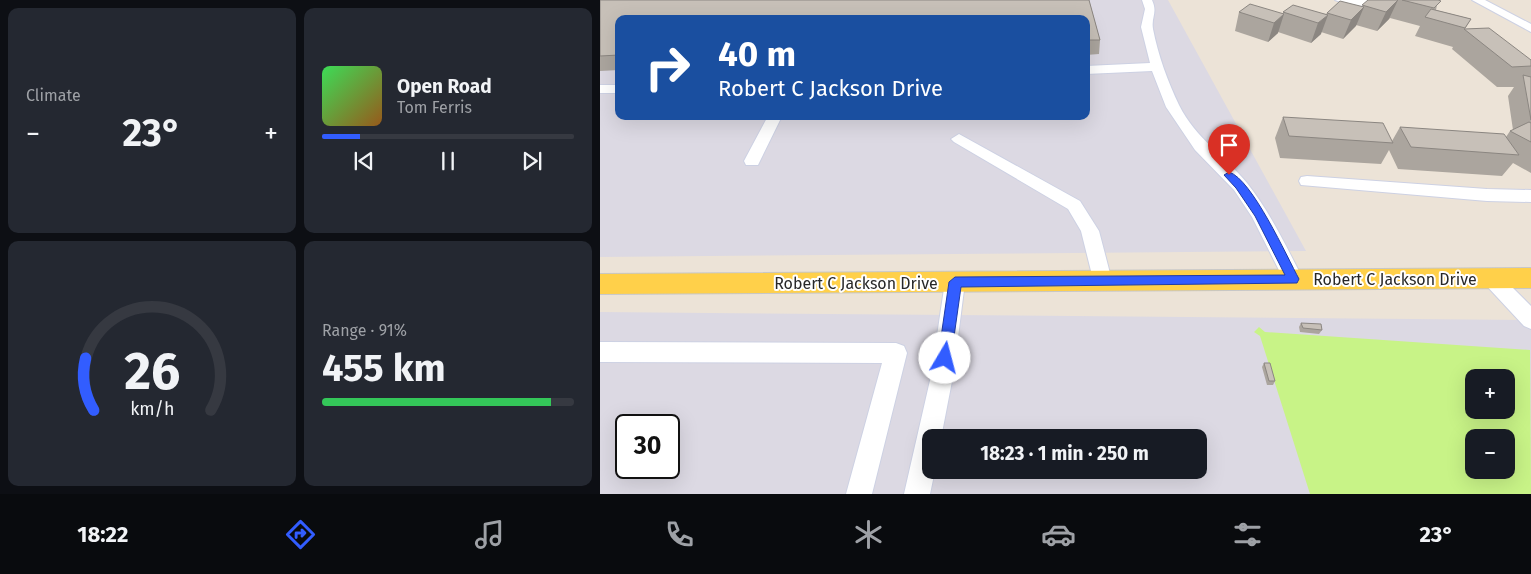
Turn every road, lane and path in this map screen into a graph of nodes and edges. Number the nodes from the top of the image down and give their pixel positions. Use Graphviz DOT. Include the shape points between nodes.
graph roads {
  1 [pos="1147,0"];
  2 [pos="1340,0"];
  3 [pos="1363,0"];
  4 [pos="1477,0"];
  5 [pos="1531,29"];
  6 [pos="1158,66"];
  7 [pos="1090,70"];
  8 [pos="600,89"];
  9 [pos="615,89"];
  10 [pos="774,120"];
  11 [pos="959,139"];
  12 [pos="752,161"];
  13 [pos="1307,182"];
  14 [pos="1531,196"];
  15 [pos="1491,278"];
  16 [pos="1531,278"];
  17 [pos="1293,279"];
  18 [pos="1102,281"];
  19 [pos="955,282"];
  20 [pos="600,284"];
  21 [pos="1531,320"];
  22 [pos="600,352"];
  23 [pos="859,494"];
  24 [pos="917,494"];
  1 -- 6 [label="street" via="1151,9 1147,27"];
  2 -- 3 [label="street" via="1355,4"];
  4 -- 5 [label="street"];
  6 -- 7 [label="street"];
  6 -- 17 [label="street" via="1185,128 1240,186 1260,215"];
  8 -- 9 [label="street"];
  10 -- 12 [label="street"];
  11 -- 18 [label="street" via="1074,205 1090,229"];
  13 -- 14 [label="street"];
  15 -- 16 [label="main road, Robert C Jackson Drive"];
  15 -- 17 [label="main road, Robert C Jackson Drive"];
  15 -- 21 [label="street"];
  17 -- 18 [label="main road, Robert C Jackson Drive"];
  18 -- 19 [label="main road, Robert C Jackson Drive"];
  19 -- 20 [label="main road, Robert C Jackson Drive"];
  19 -- 24 [label="street" via="942,376"];
  22 -- 23 [label="street" via="896,353"];
}
